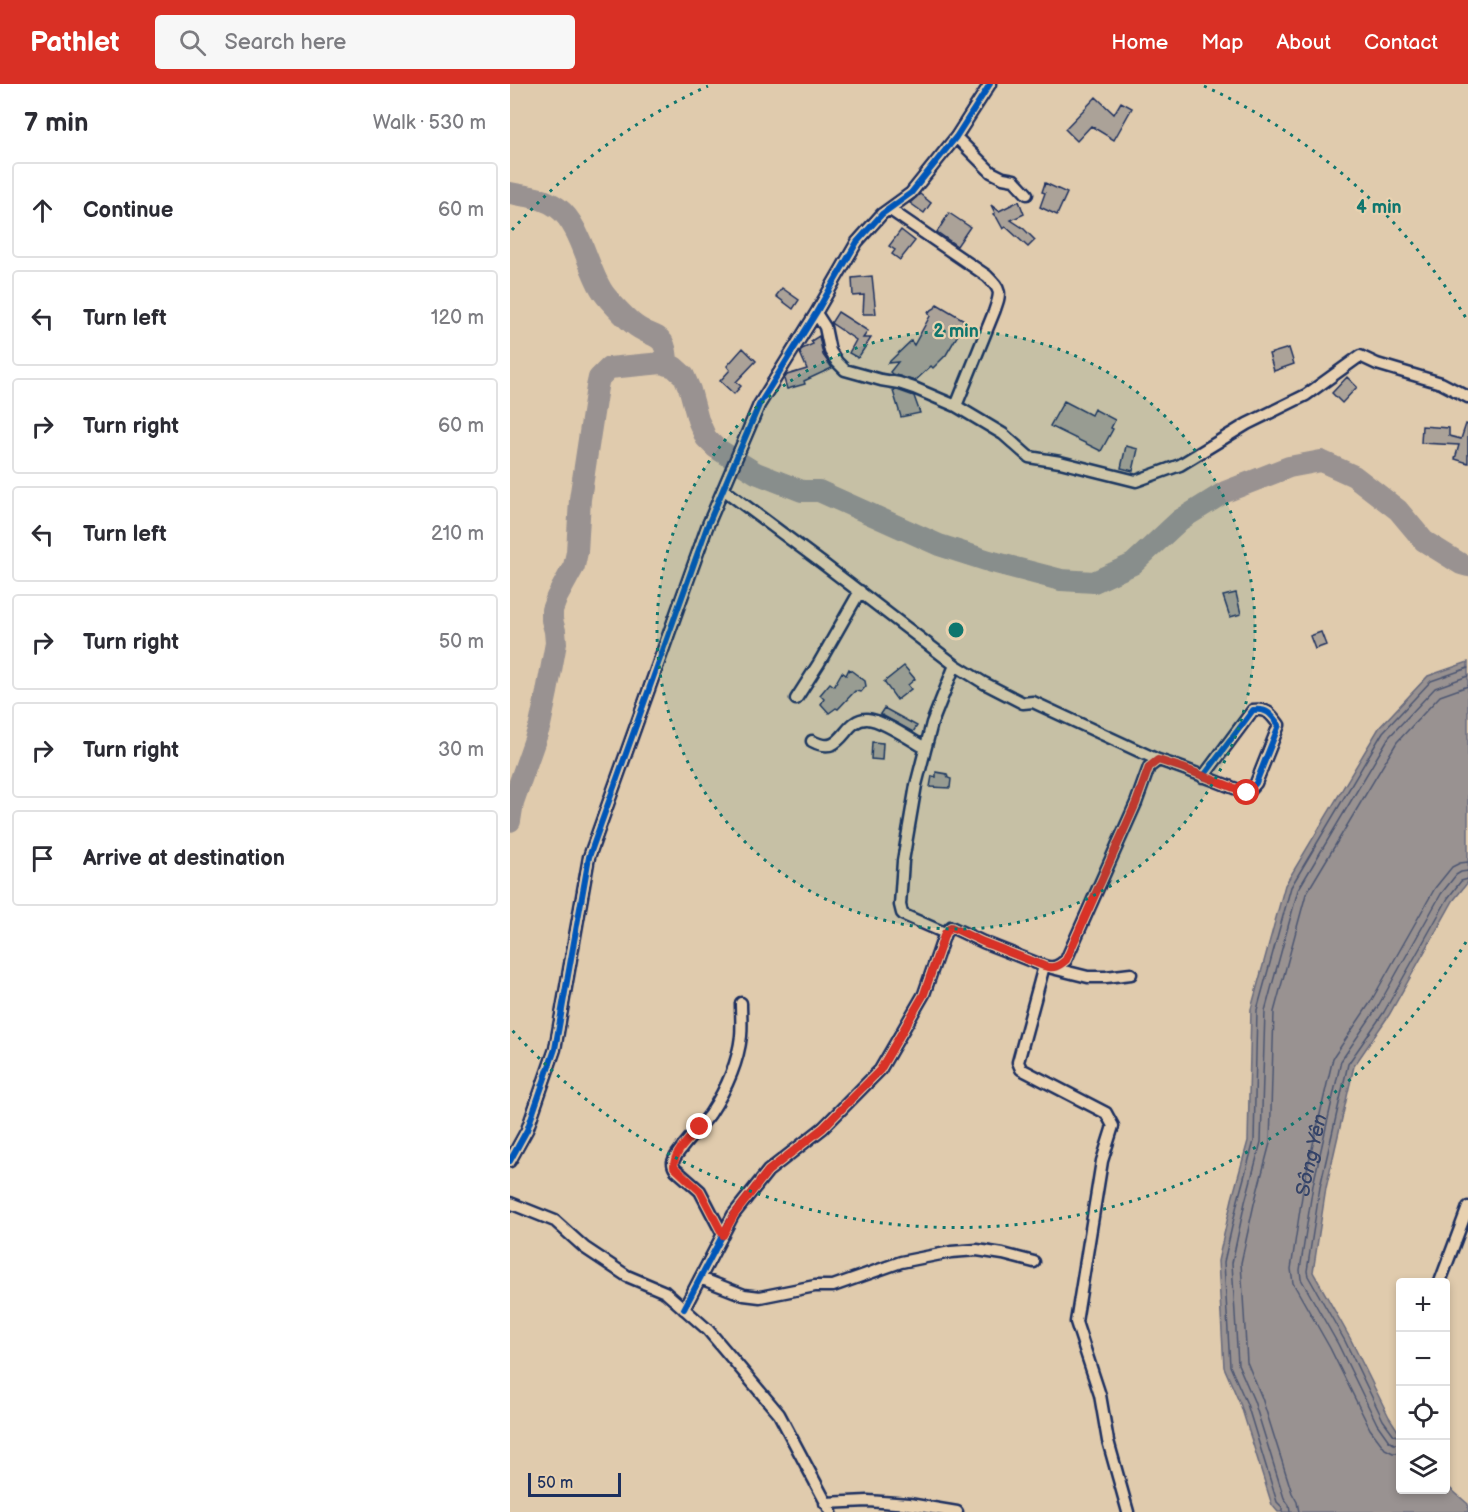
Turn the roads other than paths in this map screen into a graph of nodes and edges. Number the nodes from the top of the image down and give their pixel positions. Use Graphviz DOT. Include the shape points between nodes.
graph roads {
  1 [pos="990,84"];
  2 [pos="956,137"];
  3 [pos="1027,194"];
  4 [pos="889,209"];
  5 [pos="816,313"];
  6 [pos="1468,397"];
  7 [pos="956,406"];
  8 [pos="723,489"];
  9 [pos="860,591"];
  10 [pos="955,665"];
  11 [pos="796,699"];
  12 [pos="812,741"];
  13 [pos="925,748"];
  14 [pos="1158,760"];
  15 [pos="1203,777"];
  16 [pos="945,933"];
  17 [pos="1048,967"];
  18 [pos="1131,974"];
  19 [pos="741,1003"];
  20 [pos="510,1161"];
  21 [pos="510,1203"];
  22 [pos="1468,1208"];
  23 [pos="723,1235"];
  24 [pos="1034,1262"];
  25 [pos="700,1278"];
  26 [pos="1442,1278"];
  27 [pos="684,1309"];
  28 [pos="828,1508"];
  29 [pos="957,1512"];
  30 [pos="1128,1512"];
  1 -- 2 [label="street"];
  2 -- 3 [label="street" via="991,172 1014,180"];
  2 -- 4 [label="street" via="911,193"];
  4 -- 5 [label="street" via="857,242"];
  4 -- 7 [label="street" via="998,286 994,312"];
  5 -- 7 [label="street" via="825,327 830,351 845,370 899,383"];
  5 -- 8 [label="street" via="759,405"];
  6 -- 7 [label="street" via="1441,383 1360,356 1305,396 1247,424 1180,465 1136,480 1029,457 1003,434"];
  8 -- 9 [label="street"];
  8 -- 20 [label="street" via="589,857 555,1049 527,1130"];
  9 -- 10 [label="street"];
  9 -- 11 [label="street"];
  10 -- 13 [label="street"];
  10 -- 14 [label="street" via="1023,703 1033,702"];
  12 -- 13 [label="street" via="824,746 833,744 858,720 865,719"];
  13 -- 16 [label="street" via="903,861 900,904 904,915"];
  14 -- 15 [label="street"];
  14 -- 17 [label="street" via="1149,767 1066,960 1059,966"];
  15 -- 15 [label="street" via="1247,793 1256,783 1280,725 1262,709 1253,710"];
  16 -- 17 [label="street" via="951,927"];
  16 -- 23 [label="street" via="924,994 880,1070 823,1128 768,1171"];
  17 -- 18 [label="street" via="1088,976"];
  17 -- 30 [label="street" via="1017,1062 1021,1069 1106,1113 1113,1126 1102,1161 1076,1322 1100,1395"];
  19 -- 23 [label="street" via="739,1046 726,1084 711,1112 673,1163 700,1191"];
  21 -- 27 [label="street" via="555,1221 585,1248 627,1276 665,1292"];
  22 -- 26 [label="street"];
  23 -- 25 [label="street"];
  24 -- 25 [label="street" via="977,1250 951,1252 911,1259 833,1286 760,1297"];
  25 -- 27 [label="street"];
  27 -- 28 [label="street" via="708,1330 779,1414"];
  28 -- 29 [label="street" via="868,1501"];
}
